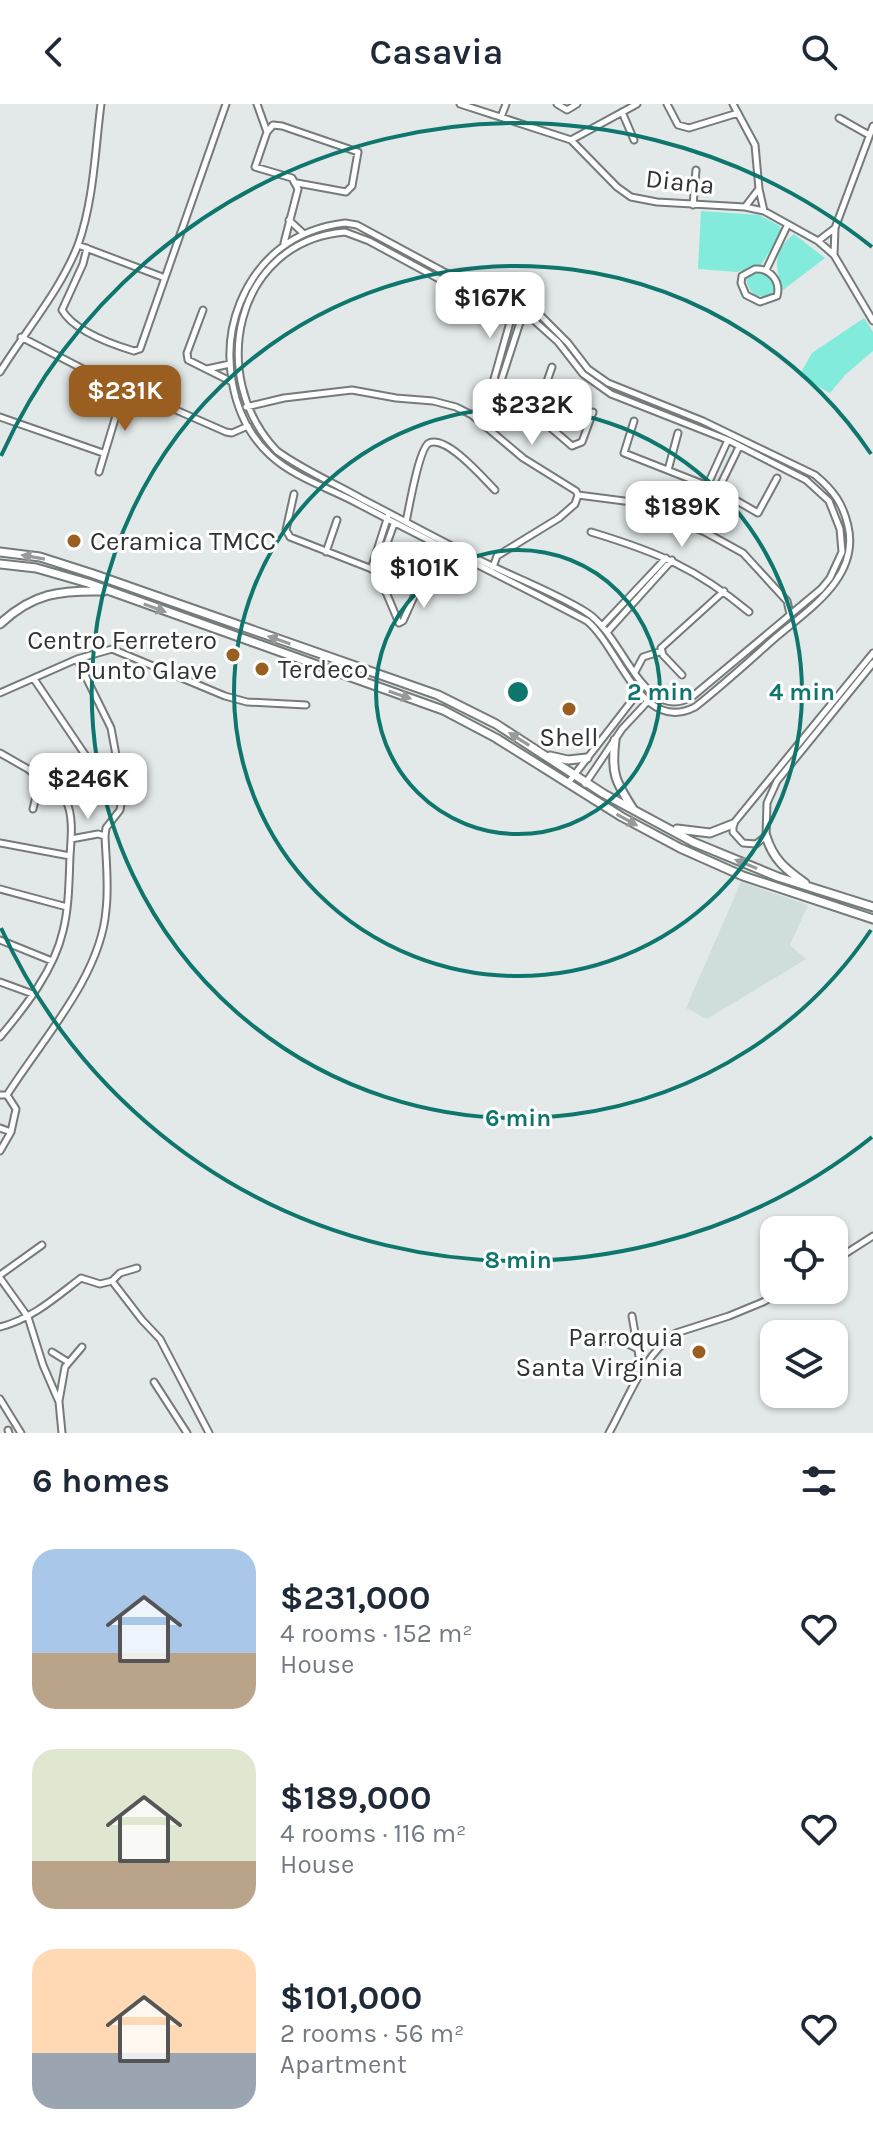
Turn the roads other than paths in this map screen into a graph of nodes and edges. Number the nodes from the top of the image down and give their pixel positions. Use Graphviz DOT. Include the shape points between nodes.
graph roads {
  1 [pos="101,104"];
  2 [pos="226,104"];
  3 [pos="257,104"];
  4 [pos="460,104"];
  5 [pos="506,104"];
  6 [pos="577,104"];
  7 [pos="637,104"];
  8 [pos="667,104"];
  9 [pos="733,104"];
  10 [pos="559,107"];
  11 [pos="622,112"];
  12 [pos="738,113"];
  13 [pos="501,117"];
  14 [pos="839,118"];
  15 [pos="873,126"];
  16 [pos="267,132"];
  17 [pos="869,135"];
  18 [pos="571,140"];
  19 [pos="634,140"];
  20 [pos="696,170"];
  21 [pos="297,183"];
  22 [pos="759,189"];
  23 [pos="693,205"];
  24 [pos="745,207"];
  25 [pos="764,211"];
  26 [pos="289,219"];
  27 [pos="788,224"];
  28 [pos="835,228"];
  29 [pos="304,234"];
  30 [pos="818,241"];
  31 [pos="283,244"];
  32 [pos="78,245"];
  33 [pos="87,248"];
  34 [pos="834,255"];
  35 [pos="766,270"];
  36 [pos="165,278"];
  37 [pos="514,308"];
  38 [pos="203,310"];
  39 [pos="523,313"];
  40 [pos="873,321"];
  41 [pos="21,337"];
  42 [pos="230,364"];
  43 [pos="552,367"];
  44 [pos="206,369"];
  45 [pos="0,372"];
  46 [pos="232,382"];
  47 [pos="500,384"];
  48 [pos="125,386"];
  49 [pos="243,407"];
  50 [pos="593,412"];
  51 [pos="535,416"];
  52 [pos="0,417"];
  53 [pos="634,421"];
  54 [pos="248,426"];
  55 [pos="678,433"];
  56 [pos="728,440"];
  57 [pos="739,447"];
  58 [pos="103,453"];
  59 [pos="668,470"];
  60 [pos="99,472"];
  61 [pos="777,478"];
  62 [pos="707,486"];
  63 [pos="495,490"];
  64 [pos="718,490"];
  65 [pos="294,494"];
  66 [pos="578,495"];
  67 [pos="388,516"];
  68 [pos="337,520"];
  69 [pos="406,522"];
  70 [pos="394,524"];
  71 [pos="591,532"];
  72 [pos="0,552"];
  73 [pos="326,552"];
  74 [pos="669,559"];
  75 [pos="0,564"];
  76 [pos="493,567"];
  77 [pos="427,568"];
  78 [pos="374,570"];
  79 [pos="109,591"];
  80 [pos="724,591"];
  81 [pos="749,612"];
  82 [pos="790,615"];
  83 [pos="0,624"];
  84 [pos="603,625"];
  85 [pos="608,631"];
  86 [pos="662,651"];
  87 [pos="873,653"];
  88 [pos="77,659"];
  89 [pos="873,663"];
  90 [pos="635,672"];
  91 [pos="682,675"];
  92 [pos="34,679"];
  93 [pos="644,685"];
  94 [pos="639,692"];
  95 [pos="0,693"];
  96 [pos="653,695"];
  97 [pos="647,702"];
  98 [pos="306,705"];
  99 [pos="614,721"];
  100 [pos="623,729"];
  101 [pos="615,740"];
  102 [pos="0,753"];
  103 [pos="542,753"];
  104 [pos="587,758"];
  105 [pos="92,765"];
  106 [pos="574,775"];
  107 [pos="40,779"];
  108 [pos="586,782"];
  109 [pos="568,783"];
  110 [pos="580,791"];
  111 [pos="33,809"];
  112 [pos="634,811"];
  113 [pos="733,824"];
  114 [pos="669,828"];
  115 [pos="105,836"];
  116 [pos="766,836"];
  117 [pos="71,839"];
  118 [pos="0,843"];
  119 [pos="70,856"];
  120 [pos="810,886"];
  121 [pos="0,889"];
  122 [pos="67,907"];
  123 [pos="873,907"];
  124 [pos="873,919"];
  125 [pos="0,940"];
  126 [pos="52,961"];
  127 [pos="0,982"];
  128 [pos="33,994"];
  129 [pos="1,1033"];
  130 [pos="4,1095"];
  131 [pos="0,1128"];
  132 [pos="11,1132"];
  133 [pos="0,1151"];
  134 [pos="873,1236"];
  135 [pos="42,1245"];
  136 [pos="848,1252"];
  137 [pos="137,1268"];
  138 [pos="0,1276"];
  139 [pos="112,1281"];
  140 [pos="760,1303"];
  141 [pos="632,1316"];
  142 [pos="28,1317"];
  143 [pos="0,1327"];
  144 [pos="607,1339"];
  145 [pos="82,1347"];
  146 [pos="637,1348"];
  147 [pos="52,1352"];
  148 [pos="68,1362"];
  149 [pos="642,1374"];
  150 [pos="154,1382"];
  151 [pos="0,1399"];
  152 [pos="59,1402"];
  153 [pos="21,1433"];
  154 [pos="62,1433"];
  155 [pos="187,1433"];
  156 [pos="209,1433"];
  157 [pos="609,1433"];
  1 -- 32 [label="street"];
  2 -- 36 [label="street"];
  3 -- 16 [label="street"];
  4 -- 13 [label="street, Diana"];
  5 -- 13 [label="street"];
  6 -- 10 [label="street" via="567,110"];
  7 -- 11 [label="street"];
  8 -- 12 [label="street" via="678,125 689,128"];
  9 -- 12 [label="street"];
  11 -- 18 [label="street"];
  11 -- 19 [label="street"];
  12 -- 22 [label="street" via="755,145"];
  13 -- 18 [label="street, Diana"];
  14 -- 17 [label="street"];
  15 -- 17 [label="street"];
  16 -- 21 [label="street" via="255,167"];
  16 -- 21 [label="street" via="273,125 282,126 358,152 352,186 346,192"];
  17 -- 28 [label="street"];
  18 -- 23 [label="street, Diana" via="631,197"];
  20 -- 23 [label="street"];
  21 -- 26 [label="street"];
  22 -- 24 [label="street"];
  22 -- 25 [label="street"];
  23 -- 24 [label="street, Diana"];
  24 -- 25 [label="street, Diana"];
  25 -- 27 [label="street, Diana"];
  26 -- 29 [label="street"];
  26 -- 31 [label="street"];
  27 -- 30 [label="street, Diana"];
  27 -- 35 [label="street"];
  28 -- 30 [label="street"];
  28 -- 34 [label="street"];
  29 -- 31 [label="street"];
  29 -- 97 [label="street" via="332,225 357,225 446,273 523,305 546,320 588,369 608,383 747,440 815,475 834,493 844,508 851,538 849,557 833,587 695,707 667,712"];
  30 -- 34 [label="street, Diana"];
  31 -- 42 [label="street" via="259,268 243,297 230,337"];
  32 -- 33 [label="street"];
  32 -- 41 [label="street"];
  33 -- 36 [label="street"];
  33 -- 36 [label="street" via="62,310 67,319 122,347 140,349"];
  34 -- 40 [label="street, Diana"];
  35 -- 35 [label="street" via="742,276 751,299 765,302 777,296 776,283"];
  37 -- 39 [label="street"];
  37 -- 47 [label="street" via="494,379"];
  37 -- 49 [label="street" via="441,280 356,235 334,233 309,240 272,266 249,301 239,334"];
  38 -- 44 [label="street" via="187,353 188,360"];
  39 -- 47 [label="street"];
  39 -- 56 [label="street" via="611,394"];
  41 -- 45 [label="street"];
  41 -- 48 [label="street"];
  42 -- 44 [label="street"];
  42 -- 46 [label="street"];
  43 -- 51 [label="street"];
  44 -- 46 [label="street"];
  46 -- 49 [label="street"];
  47 -- 51 [label="street"];
  48 -- 54 [label="street" via="226,432"];
  48 -- 58 [label="street"];
  49 -- 54 [label="street"];
  49 -- 66 [label="street" via="352,390 445,404 472,415"];
  49 -- 67 [label="street" via="277,451"];
  50 -- 51 [label="street" via="582,442 572,446"];
  52 -- 58 [label="street"];
  53 -- 59 [label="street" via="624,453"];
  54 -- 67 [label="street" via="271,456"];
  55 -- 59 [label="street"];
  56 -- 57 [label="street"];
  56 -- 62 [label="street"];
  57 -- 64 [label="street"];
  57 -- 82 [label="street" via="806,480 829,501 837,517 842,552 838,564 821,589"];
  58 -- 60 [label="street"];
  59 -- 62 [label="street"];
  61 -- 64 [label="street" via="758,513"];
  62 -- 64 [label="street"];
  63 -- 69 [label="street" via="451,449 430,443 418,466"];
  65 -- 73 [label="street" via="286,533"];
  66 -- 76 [label="street" via="568,511 497,556"];
  66 -- 82 [label="street" via="632,502 743,553 787,601"];
  67 -- 69 [label="street"];
  67 -- 70 [label="street"];
  67 -- 78 [label="street"];
  68 -- 73 [label="street"];
  69 -- 76 [label="street"];
  70 -- 78 [label="street"];
  70 -- 94 [label="street" via="587,621"];
  71 -- 74 [label="street"];
  103 -- 72 [label="main road, one-way" via="438,695 93,574 40,557"];
  73 -- 78 [label="street"];
  74 -- 80 [label="street"];
  74 -- 84 [label="street"];
  74 -- 85 [label="street"];
  75 -- 79 [label="main road" via="61,574"];
  76 -- 84 [label="street" via="570,602"];
  77 -- 78 [label="street" via="399,623"];
  79 -- 83 [label="main road" via="44,595"];
  79 -- 109 [label="main road, one-way" via="443,710"];
  80 -- 81 [label="street"];
  80 -- 86 [label="street"];
  82 -- 96 [label="street" via="682,703 669,704"];
  84 -- 85 [label="street"];
  85 -- 90 [label="street"];
  86 -- 90 [label="street" via="643,657"];
  86 -- 91 [label="street"];
  87 -- 113 [label="street"];
  88 -- 92 [label="street"];
  88 -- 98 [label="street" via="112,649 236,699"];
  88 -- 115 [label="street" via="111,728 123,793"];
  89 -- 116 [label="street" via="777,781 767,803"];
  90 -- 93 [label="street"];
  92 -- 95 [label="street"];
  92 -- 105 [label="street"];
  93 -- 94 [label="street"];
  93 -- 96 [label="street"];
  94 -- 97 [label="street"];
  94 -- 99 [label="street"];
  96 -- 97 [label="street"];
  97 -- 100 [label="street"];
  99 -- 100 [label="street"];
  99 -- 104 [label="street"];
  100 -- 101 [label="street"];
  101 -- 108 [label="street"];
  101 -- 112 [label="main road" via="615,779"];
  102 -- 107 [label="street"];
  103 -- 104 [label="main road" via="568,760"];
  103 -- 106 [label="main road"];
  104 -- 106 [label="street"];
  106 -- 108 [label="main road"];
  106 -- 109 [label="street"];
  107 -- 111 [label="street"];
  107 -- 117 [label="street" via="69,805"];
  108 -- 110 [label="street"];
  108 -- 112 [label="main road"];
  109 -- 110 [label="main road"];
  110 -- 124 [label="main road, one-way" via="680,848 743,876"];
  112 -- 114 [label="main road"];
  113 -- 114 [label="main road" via="710,833"];
  113 -- 116 [label="street" via="743,843 756,844"];
  120 -- 114 [label="main road, one-way" via="745,864"];
  115 -- 117 [label="street"];
  115 -- 130 [label="street" via="106,911 93,957 65,1012"];
  116 -- 120 [label="main road" via="779,864"];
  117 -- 119 [label="street"];
  118 -- 119 [label="street"];
  119 -- 122 [label="street"];
  120 -- 123 [label="main road"];
  121 -- 122 [label="street"];
  122 -- 126 [label="street"];
  125 -- 126 [label="street"];
  126 -- 128 [label="street"];
  127 -- 128 [label="street"];
  128 -- 129 [label="street"];
  130 -- 132 [label="street" via="16,1109"];
  131 -- 132 [label="street"];
  132 -- 133 [label="street"];
  134 -- 136 [label="street"];
  135 -- 138 [label="street"];
  137 -- 139 [label="street"];
  138 -- 142 [label="street"];
  139 -- 142 [label="street" via="100,1284 81,1278"];
  139 -- 156 [label="street" via="160,1339"];
  140 -- 149 [label="street" via="676,1333"];
  141 -- 146 [label="street"];
  142 -- 143 [label="street"];
  142 -- 152 [label="street"];
  144 -- 146 [label="street"];
  145 -- 148 [label="street"];
  146 -- 149 [label="street"];
  147 -- 148 [label="street"];
  148 -- 152 [label="street"];
  149 -- 157 [label="street"];
  150 -- 155 [label="street"];
  151 -- 153 [label="street"];
  152 -- 154 [label="street"];
}
